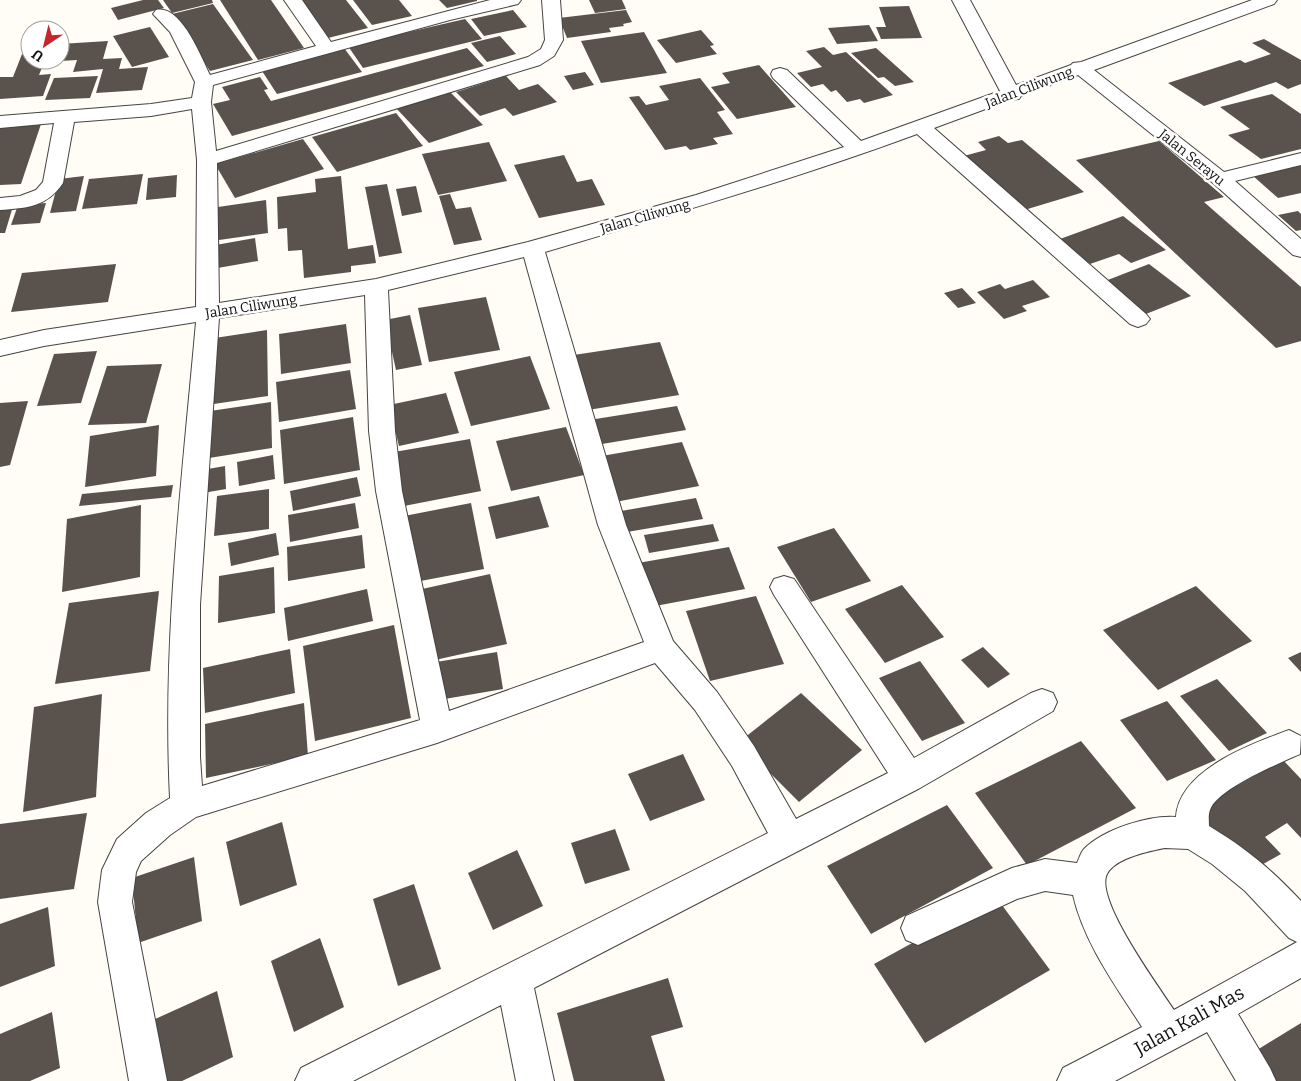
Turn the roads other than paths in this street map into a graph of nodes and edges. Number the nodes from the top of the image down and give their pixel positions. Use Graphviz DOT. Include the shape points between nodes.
graph roads {
  1 [pos="292,0"];
  2 [pos="430,0"];
  3 [pos="512,0"];
  4 [pos="551,0"];
  5 [pos="962,0"];
  6 [pos="1268,0"];
  7 [pos="162,14"];
  8 [pos="445,16"];
  9 [pos="328,48"];
  10 [pos="1079,67"];
  11 [pos="780,74"];
  12 [pos="203,92"];
  13 [pos="1012,95"];
  14 [pos="65,118"];
  15 [pos="0,122"];
  16 [pos="921,127"];
  17 [pos="858,149"];
  18 [pos="1301,159"];
  19 [pos="207,160"];
  20 [pos="1220,179"];
  21 [pos="0,204"];
  22 [pos="533,248"];
  23 [pos="1301,250"];
  24 [pos="376,286"];
  25 [pos="208,313"];
  26 [pos="1138,319"];
  27 [pos="0,348"];
  28 [pos="784,587"];
  29 [pos="661,648"];
  30 [pos="1042,702"];
  31 [pos="437,729"];
  32 [pos="1289,744"];
  33 [pos="909,778"];
  34 [pos="187,805"];
  35 [pos="1192,834"];
  36 [pos="789,839"];
  37 [pos="1087,880"];
  38 [pos="1301,926"];
  39 [pos="918,928"];
  40 [pos="1301,958"];
  41 [pos="514,979"];
  42 [pos="1214,1007"];
  43 [pos="1168,1034"];
  44 [pos="148,1081"];
  45 [pos="314,1081"];
  46 [pos="536,1081"];
  47 [pos="1076,1081"];
  48 [pos="1257,1081"];
  1 -- 9 [label="street"];
  2 -- 8 [label="street"];
  3 -- 8 [label="street"];
  4 -- 19 [label="street" via="554,40 548,52 534,61"];
  5 -- 13 [label="street"];
  6 -- 10 [label="street, Jalan Ciliwung"];
  7 -- 12 [label="street" via="180,34"];
  8 -- 9 [label="street"];
  9 -- 12 [label="street"];
  10 -- 13 [label="street, Jalan Ciliwung"];
  10 -- 20 [label="street, Jalan Serayu"];
  11 -- 17 [label="street"];
  12 -- 14 [label="street" via="151,110"];
  12 -- 19 [label="street"];
  13 -- 16 [label="street, Jalan Ciliwung"];
  14 -- 15 [label="street"];
  14 -- 21 [label="street" via="53,183 42,194 24,202"];
  16 -- 17 [label="street, Jalan Ciliwung"];
  16 -- 26 [label="street"];
  17 -- 22 [label="street, Jalan Ciliwung" via="703,199"];
  18 -- 20 [label="street"];
  19 -- 25 [label="street"];
  20 -- 23 [label="street, Jalan Serayu"];
  22 -- 24 [label="street, Jalan Ciliwung"];
  22 -- 29 [label="street" via="612,525"];
  24 -- 25 [label="street, Jalan Ciliwung"];
  24 -- 31 [label="street" via="382,431 389,491"];
  25 -- 27 [label="street, Jalan Ciliwung" via="44,338"];
  25 -- 34 [label="street" via="186,605 184,757"];
  28 -- 33 [label="street"];
  29 -- 31 [label="street"];
  29 -- 36 [label="street" via="706,701 743,756"];
  30 -- 33 [label="street"];
  31 -- 34 [label="street"];
  32 -- 35 [label="street" via="1222,776 1204,791 1194,807"];
  33 -- 36 [label="street"];
  34 -- 44 [label="street" via="158,824 129,850 118,870 115,902"];
  35 -- 37 [label="street" via="1165,832 1123,842 1095,861"];
  35 -- 38 [label="street" via="1224,853 1257,879"];
  36 -- 41 [label="street"];
  37 -- 39 [label="street" via="1045,875 1012,884"];
  37 -- 43 [label="street" via="1096,914 1127,971"];
  40 -- 42 [label="street, Jalan Kali Mas"];
  41 -- 45 [label="street"];
  41 -- 46 [label="street"];
  42 -- 43 [label="street, Jalan Kali Mas"];
  42 -- 48 [label="street"];
  43 -- 47 [label="street, Jalan Kali Mas"];
}
